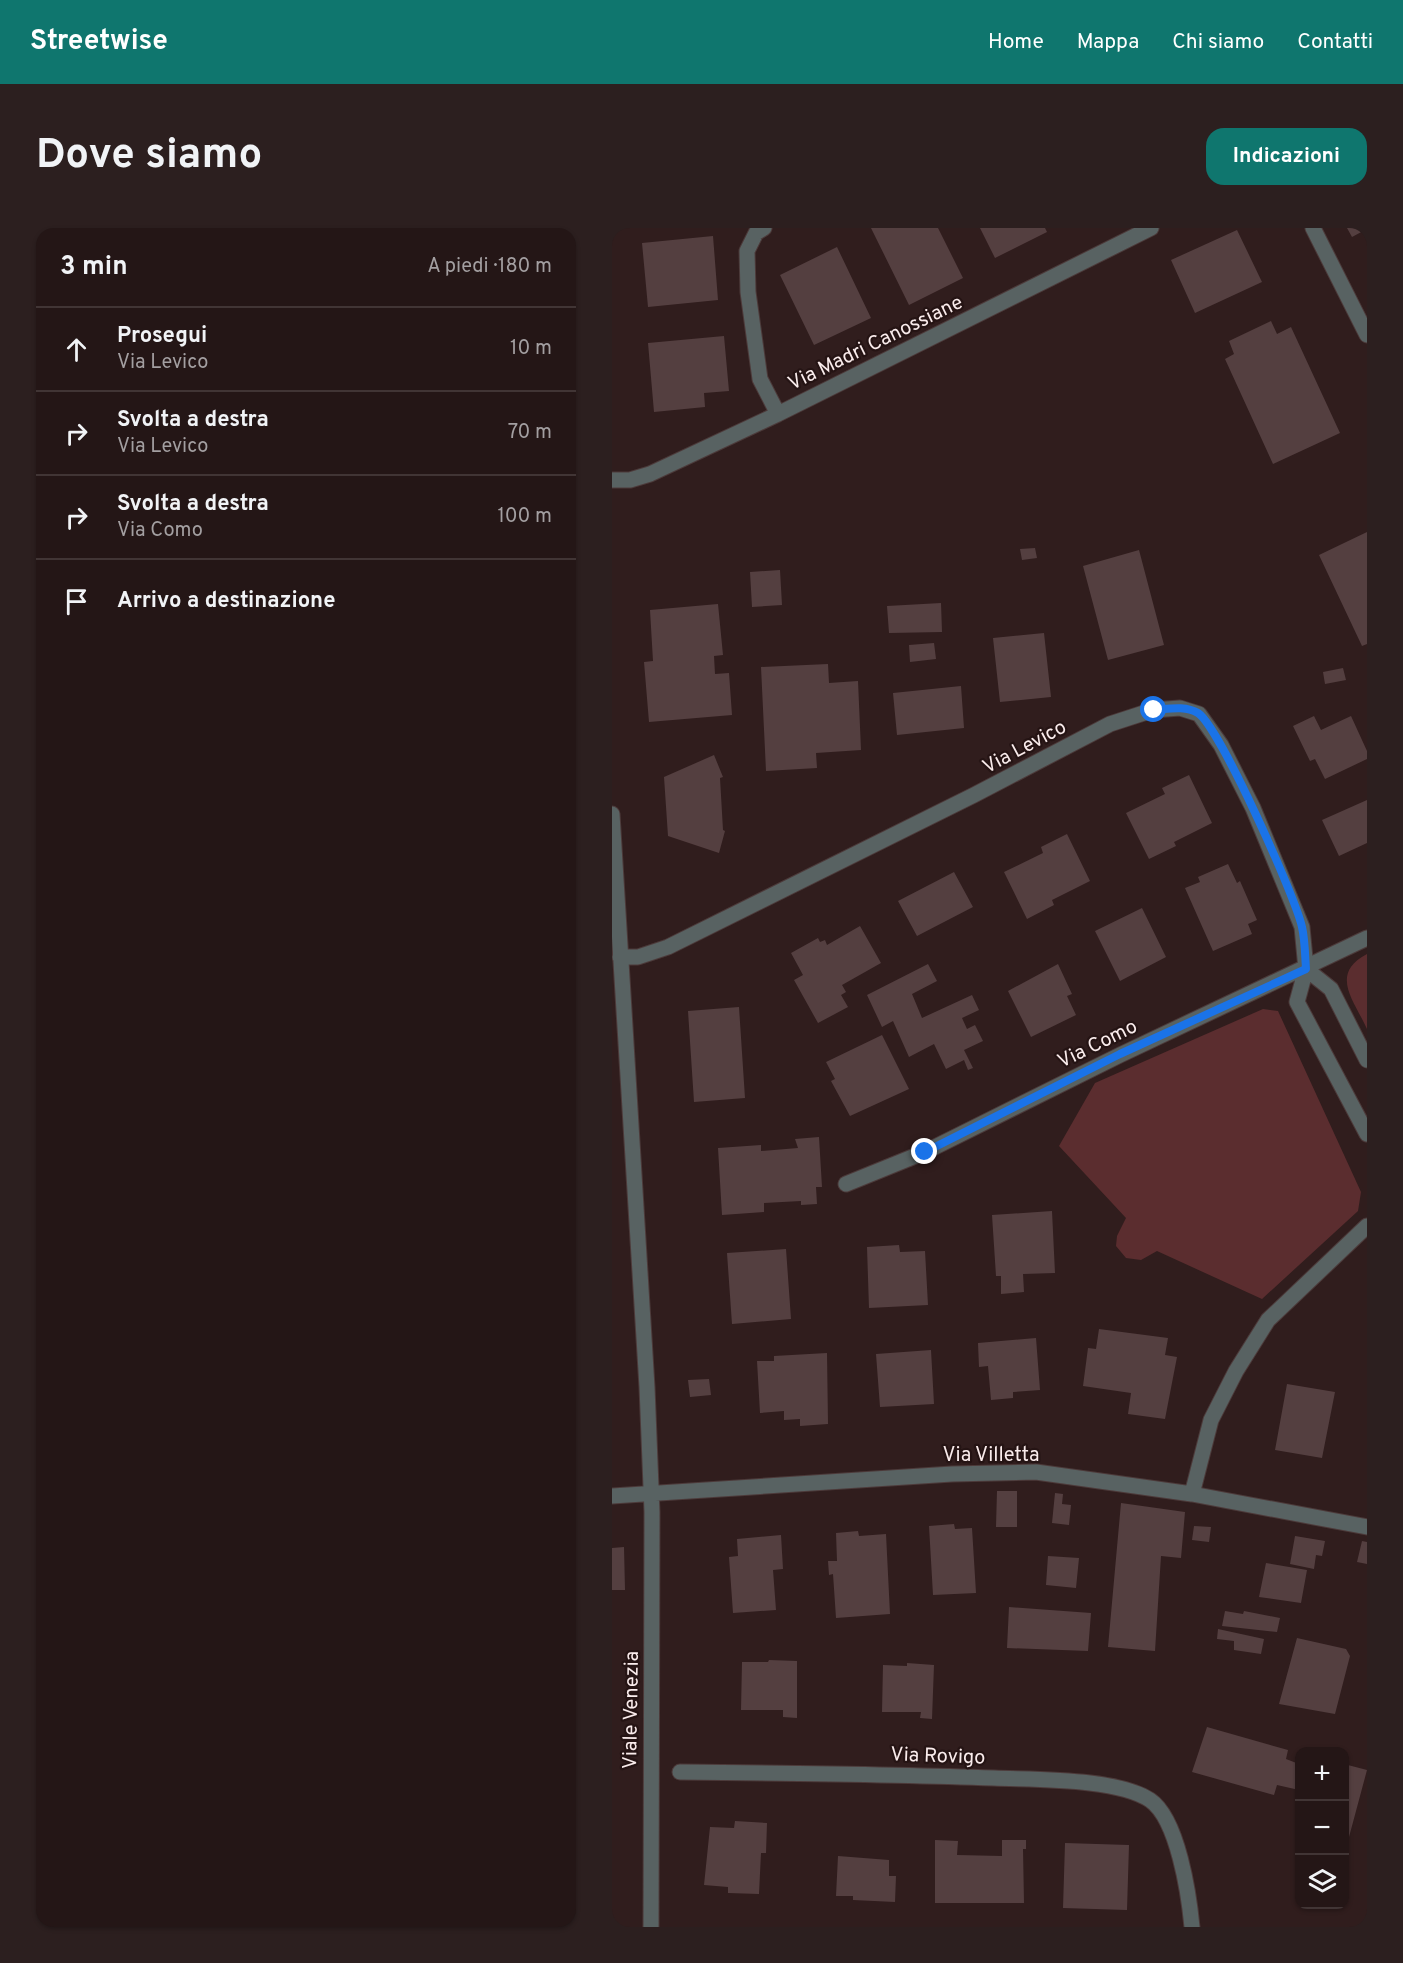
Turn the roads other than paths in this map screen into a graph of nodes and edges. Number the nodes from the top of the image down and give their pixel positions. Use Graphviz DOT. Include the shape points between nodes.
graph roads {
  1 [pos="764,228"];
  2 [pos="1151,228"];
  3 [pos="1313,228"];
  4 [pos="1367,335"];
  5 [pos="778,414"];
  6 [pos="612,480"];
  7 [pos="612,814"];
  8 [pos="1367,938"];
  9 [pos="620,957"];
  10 [pos="1306,969"];
  11 [pos="1367,1060"];
  12 [pos="1367,1134"];
  13 [pos="846,1184"];
  14 [pos="1367,1226"];
  15 [pos="651,1493"];
  16 [pos="1192,1494"];
  17 [pos="612,1496"];
  18 [pos="1367,1527"];
  19 [pos="680,1772"];
  20 [pos="651,1927"];
  21 [pos="1192,1927"];
  1 -- 5 [label="street" via="756,233 747,251 748,292 760,379"];
  2 -- 5 [label="street, Via Madri Canossiane"];
  3 -- 4 [label="street"];
  5 -- 6 [label="street, Via Madri Canossiane" via="650,474"];
  7 -- 9 [label="street, Viale Venezia"];
  8 -- 10 [label="street, Via Como"];
  9 -- 10 [label="street, Via Levico" via="638,957 668,947 1110,724 1154,710 1180,708 1199,714 1221,745 1253,808 1302,927"];
  9 -- 15 [label="street, Viale Venezia"];
  10 -- 11 [label="street" via="1331,989"];
  10 -- 12 [label="street, Via Levico" via="1297,1002"];
  10 -- 13 [label="street, Via Como" via="1120,1054 925,1152"];
  14 -- 16 [label="street" via="1268,1320 1211,1420"];
  15 -- 16 [label="street, Via Villetta" via="1036,1472"];
  15 -- 17 [label="street, Via Villetta"];
  15 -- 20 [label="street, Viale Venezia"];
  16 -- 18 [label="street, Via Villetta"];
  19 -- 21 [label="street, Via Rovigo" via="901,1774 1050,1780 1123,1788 1152,1801 1173,1833 1188,1891"];
}
